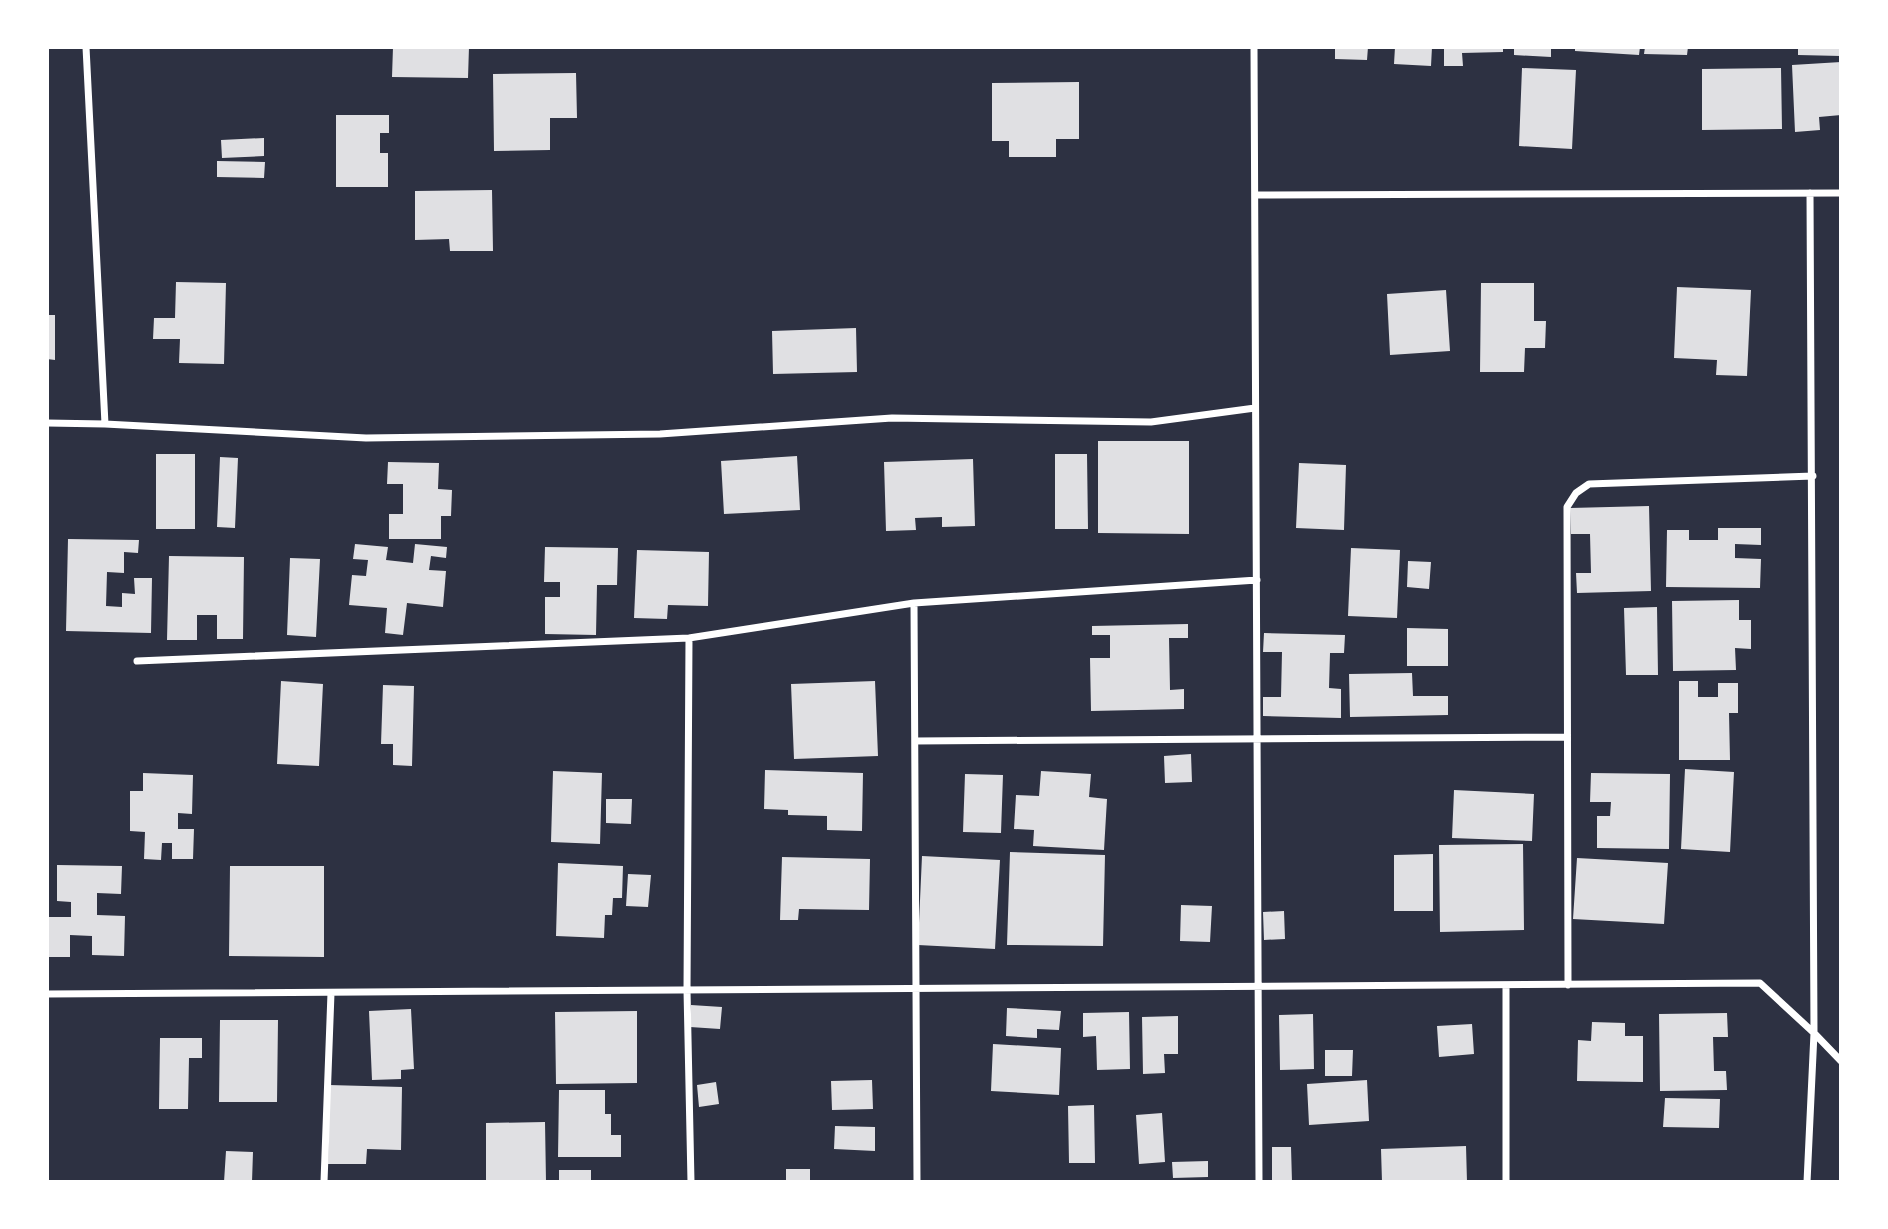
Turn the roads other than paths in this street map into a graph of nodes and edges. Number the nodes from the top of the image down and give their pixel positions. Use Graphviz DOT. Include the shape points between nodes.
graph roads {
  1 [pos="86,47"];
  2 [pos="1254,47"];
  3 [pos="1841,192"];
  4 [pos="1810,193"];
  5 [pos="1255,195"];
  6 [pos="1255,408"];
  7 [pos="47,423"];
  8 [pos="105,424"];
  9 [pos="1813,476"];
  10 [pos="1256,580"];
  11 [pos="914,603"];
  12 [pos="689,638"];
  13 [pos="137,661"];
  14 [pos="1567,737"];
  15 [pos="1257,739"];
  16 [pos="915,741"];
  17 [pos="1506,985"];
  18 [pos="1568,985"];
  19 [pos="1258,986"];
  20 [pos="916,989"];
  21 [pos="687,990"];
  22 [pos="331,993"];
  23 [pos="47,994"];
  24 [pos="1815,1033"];
  25 [pos="1841,1061"];
  26 [pos="324,1182"];
  27 [pos="691,1182"];
  28 [pos="917,1182"];
  29 [pos="1259,1182"];
  30 [pos="1506,1182"];
  31 [pos="1807,1182"];
  1 -- 8 [label="street"];
  2 -- 5 [label="street"];
  3 -- 4 [label="street"];
  4 -- 5 [label="street"];
  4 -- 9 [label="street"];
  5 -- 6 [label="street"];
  6 -- 8 [label="street" via="1151,422 892,418 660,434 366,438"];
  6 -- 10 [label="street"];
  7 -- 8 [label="street"];
  9 -- 14 [label="street" via="1589,484 1576,493 1567,507"];
  9 -- 24 [label="street"];
  10 -- 11 [label="street"];
  10 -- 15 [label="street"];
  11 -- 12 [label="street"];
  11 -- 16 [label="street"];
  12 -- 13 [label="street"];
  12 -- 21 [label="street"];
  14 -- 15 [label="street"];
  14 -- 18 [label="street"];
  15 -- 16 [label="street"];
  15 -- 19 [label="street"];
  16 -- 20 [label="street"];
  17 -- 18 [label="street"];
  17 -- 19 [label="street"];
  17 -- 30 [label="street"];
  18 -- 24 [label="street" via="1760,983"];
  19 -- 20 [label="street"];
  19 -- 29 [label="street"];
  20 -- 21 [label="street"];
  20 -- 28 [label="street"];
  21 -- 22 [label="street"];
  21 -- 27 [label="street"];
  22 -- 23 [label="street"];
  22 -- 26 [label="street"];
  24 -- 25 [label="street"];
  24 -- 31 [label="street"];
}
